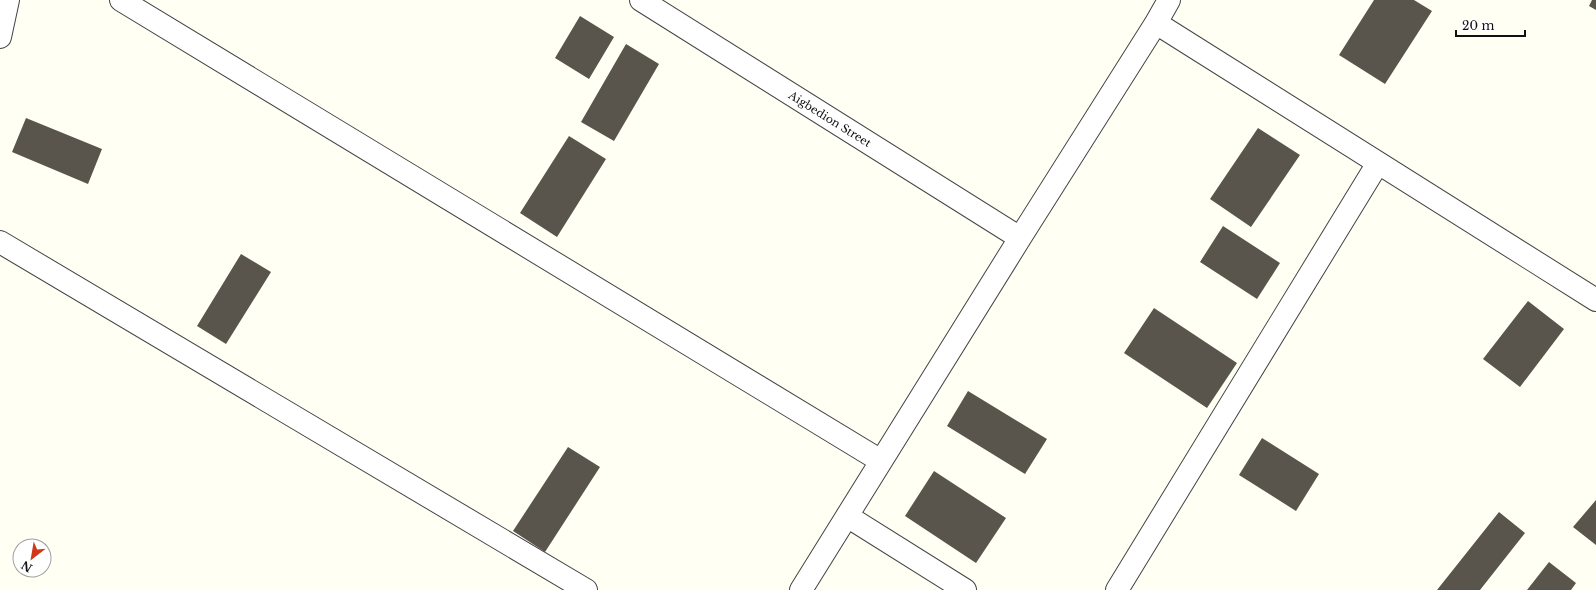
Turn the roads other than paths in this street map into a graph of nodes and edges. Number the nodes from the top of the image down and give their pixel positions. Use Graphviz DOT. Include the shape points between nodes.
graph roads {
  1 [pos="8,0"];
  2 [pos="121,0"];
  3 [pos="641,0"];
  4 [pos="1169,0"];
  5 [pos="1156,23"];
  6 [pos="1,27"];
  7 [pos="1378,163"];
  8 [pos="1020,238"];
  9 [pos="0,242"];
  10 [pos="1596,300"];
  11 [pos="882,461"];
  12 [pos="847,516"];
  13 [pos="586,590"];
  14 [pos="801,590"];
  15 [pos="964,590"];
  16 [pos="1117,590"];
  1 -- 6 [label="street"];
  2 -- 11 [label="street"];
  3 -- 8 [label="street, Aigbedion Street"];
  4 -- 5 [label="street"];
  5 -- 7 [label="street"];
  5 -- 8 [label="street"];
  7 -- 10 [label="street"];
  7 -- 16 [label="street"];
  8 -- 11 [label="street"];
  9 -- 13 [label="street"];
  11 -- 12 [label="street"];
  12 -- 14 [label="street"];
  12 -- 15 [label="street"];
}
